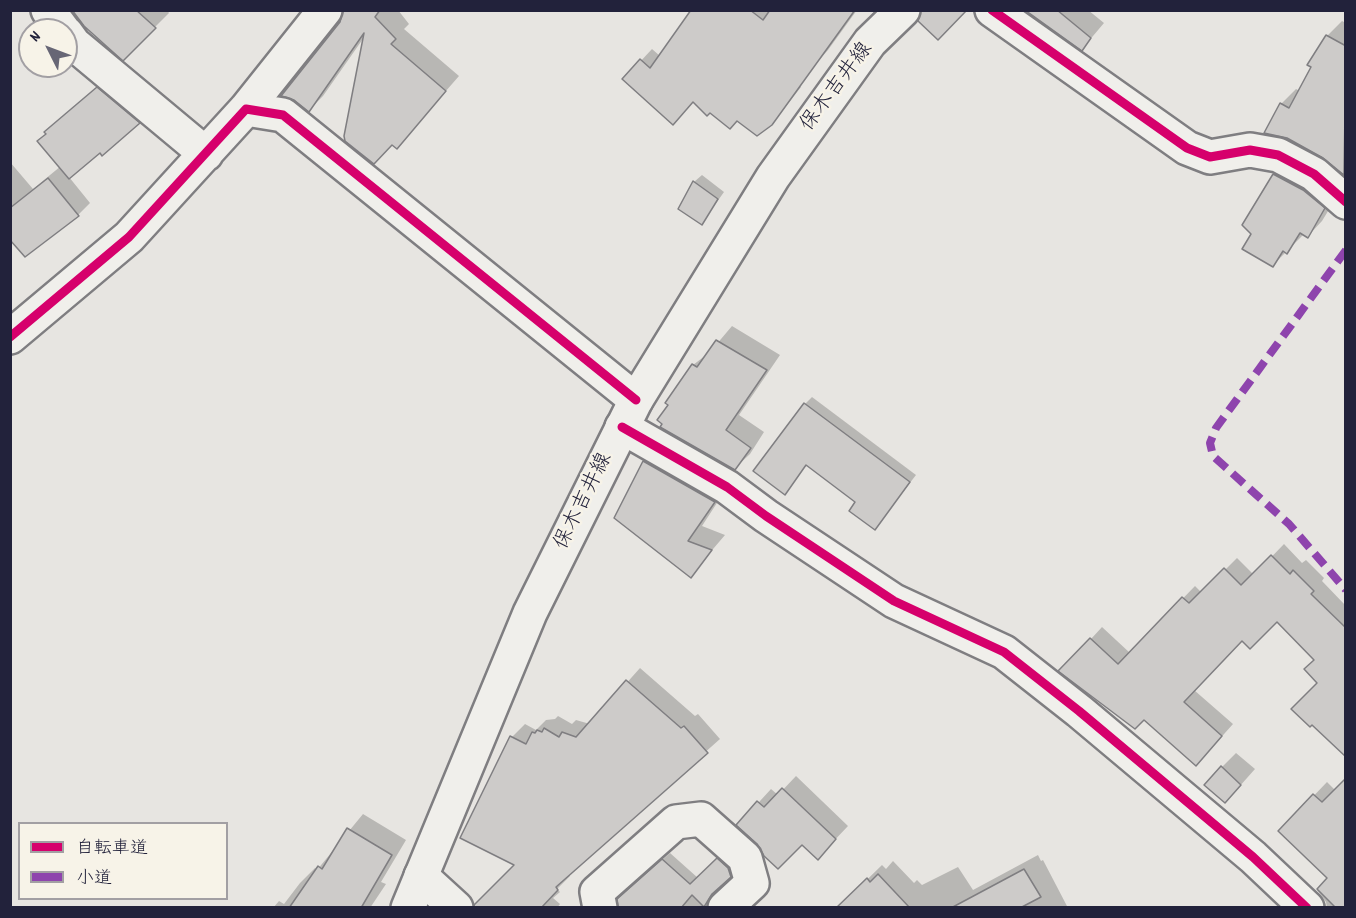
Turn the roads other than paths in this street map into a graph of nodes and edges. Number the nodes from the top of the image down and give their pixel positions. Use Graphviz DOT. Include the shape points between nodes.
graph roads {
  1 [pos="325,10"];
  2 [pos="903,10"];
  3 [pos="992,10"];
  4 [pos="78,47"];
  5 [pos="246,109"];
  6 [pos="206,154"];
  7 [pos="1346,202"];
  8 [pos="10,337"];
  9 [pos="629,413"];
  10 [pos="421,876"];
  11 [pos="408,908"];
  12 [pos="456,908"];
  13 [pos="600,908"];
  14 [pos="725,908"];
  15 [pos="1307,908"];
  1 -- 5 [label="street"];
  2 -- 9 [label="street, 保木吉井線" via="870,42 773,177"];
  3 -- 7 [label="street" via="1187,148 1210,157 1250,150 1278,155 1314,174"];
  4 -- 6 [label="street"];
  5 -- 6 [label="street"];
  5 -- 9 [label="street" via="283,115"];
  6 -- 8 [label="street" via="129,237"];
  9 -- 10 [label="street, 保木吉井線" via="530,613"];
  9 -- 15 [label="street" via="766,516 894,601 1004,652 1253,856"];
  10 -- 11 [label="street, 保木吉井線"];
  10 -- 12 [label="street"];
  13 -- 14 [label="street" via="597,892 676,822 701,819 745,858 752,884"];
}
